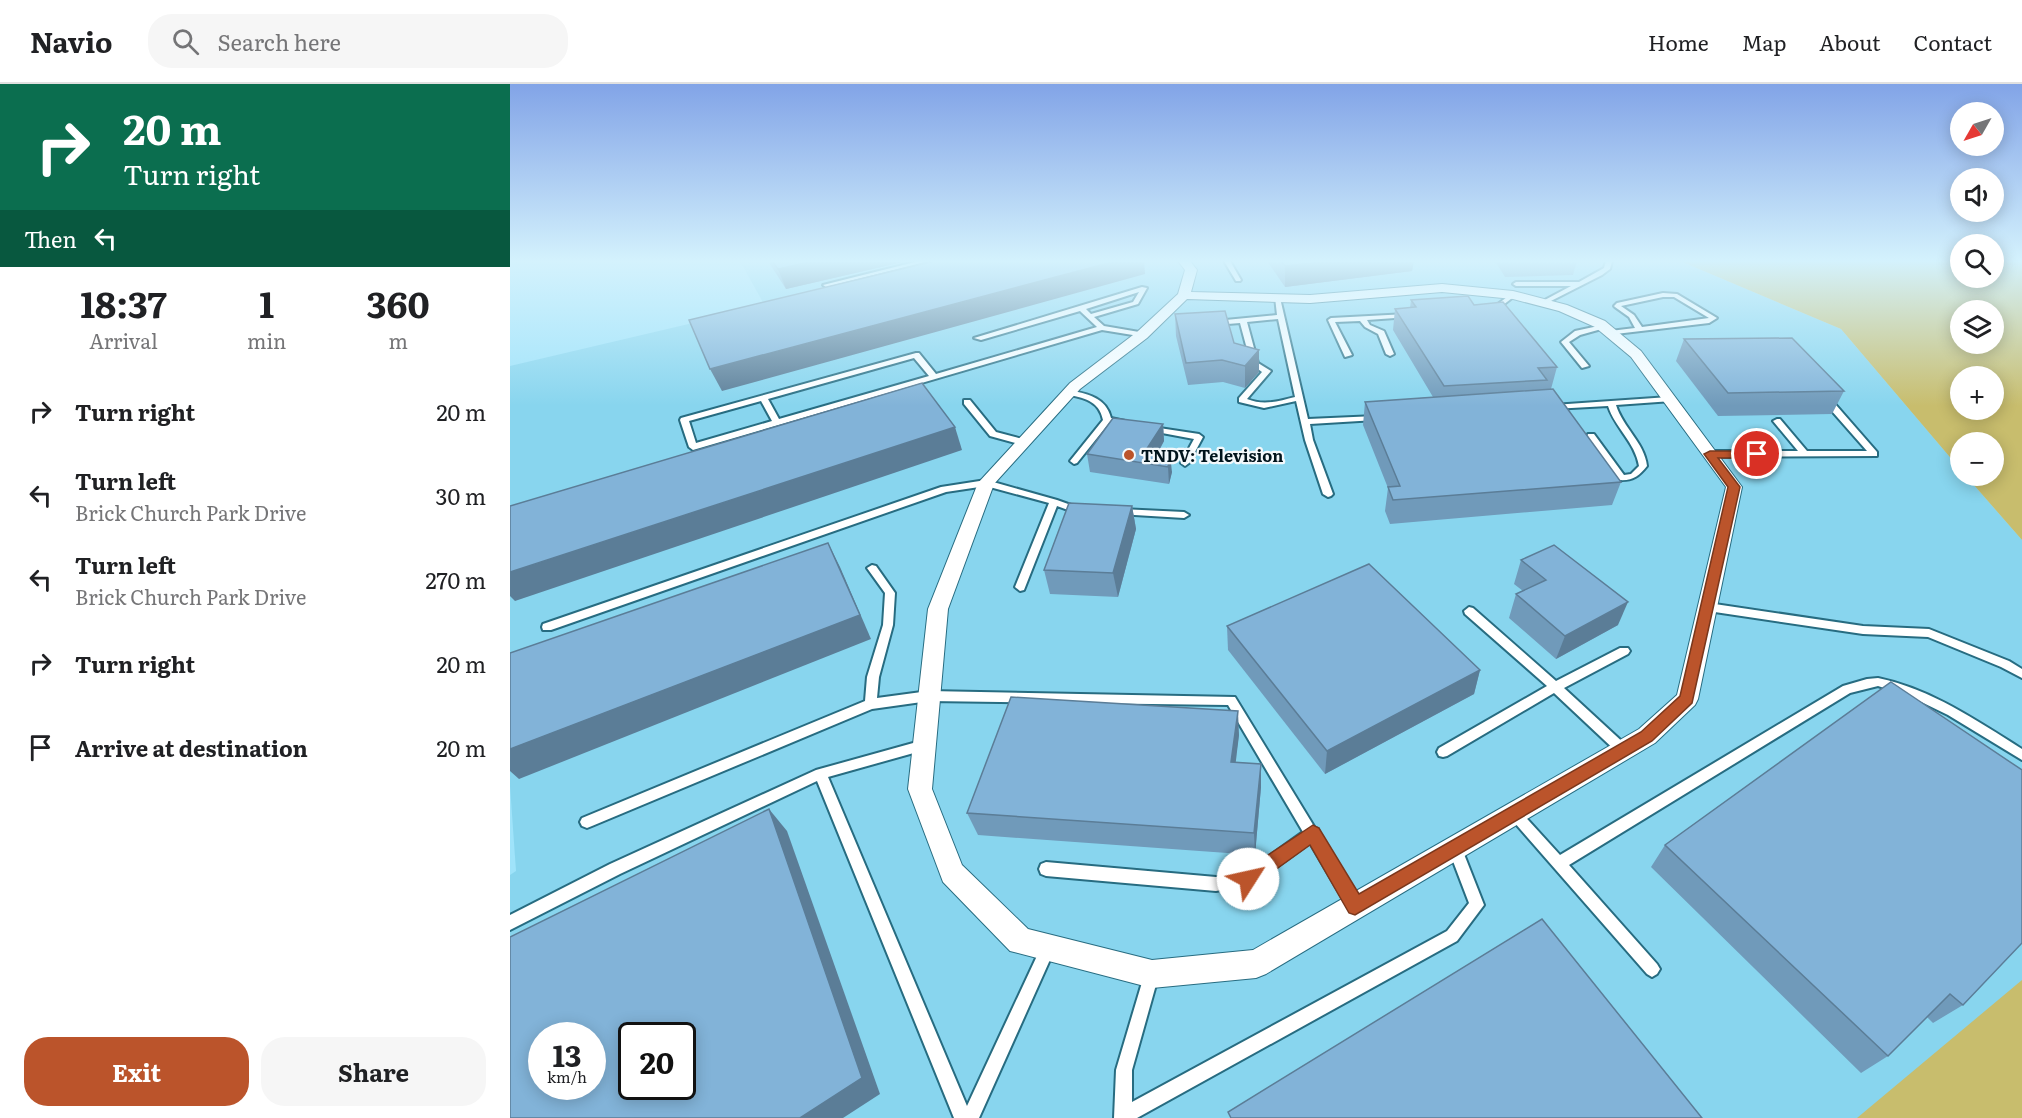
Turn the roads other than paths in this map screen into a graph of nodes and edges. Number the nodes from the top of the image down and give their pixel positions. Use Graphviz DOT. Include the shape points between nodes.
graph roads {
  1 [pos="1077,309"];
  2 [pos="1082,309"];
  3 [pos="1114,309"];
  4 [pos="1169,309"];
  5 [pos="1273,309"];
  6 [pos="1279,309"];
  7 [pos="1493,309"];
  8 [pos="1566,309"];
  9 [pos="1622,309"];
  10 [pos="1698,309"];
  11 [pos="1480,311"];
  12 [pos="1421,315"];
  13 [pos="1090,316"];
  14 [pos="1362,318"];
  15 [pos="1243,320"];
  16 [pos="1209,323"];
  17 [pos="1102,328"];
  18 [pos="1639,328"];
  19 [pos="1607,330"];
  20 [pos="1142,335"];
  21 [pos="978,338"];
  22 [pos="1390,354"];
  23 [pos="1348,355"];
  24 [pos="1585,366"];
  25 [pos="933,376"];
  26 [pos="1069,392"];
  27 [pos="1822,395"];
  28 [pos="764,398"];
  29 [pos="1299,398"];
  30 [pos="1669,399"];
  31 [pos="967,402"];
  32 [pos="1611,403"];
  33 [pos="1540,407"];
  34 [pos="1387,417"];
  35 [pos="1107,420"];
  36 [pos="1778,420"];
  37 [pos="1305,422"];
  38 [pos="777,423"];
  39 [pos="1130,424"];
  40 [pos="1142,426"];
  41 [pos="1591,436"];
  42 [pos="1023,442"];
  43 [pos="1710,454"];
  44 [pos="1805,454"];
  45 [pos="1074,461"];
  46 [pos="1185,463"];
  47 [pos="986,483"];
  48 [pos="1328,494"];
  49 [pos="1054,502"];
  50 [pos="1088,511"];
  51 [pos="1112,512"];
  52 [pos="1184,515"];
  53 [pos="872,567"];
  54 [pos="1020,587"];
  55 [pos="1708,607"];
  56 [pos="1469,611"];
  57 [pos="548,627"];
  58 [pos="1624,651"];
  59 [pos="2022,674"];
  60 [pos="1555,687"];
  61 [pos="929,696"];
  62 [pos="871,704"];
  63 [pos="924,745"];
  64 [pos="1623,750"];
  65 [pos="1443,752"];
  66 [pos="2022,755"];
  67 [pos="820,774"];
  68 [pos="1514,814"];
  69 [pos="587,822"];
  70 [pos="1313,833"];
  71 [pos="1455,848"];
  72 [pos="1558,864"];
  73 [pos="1046,869"];
  74 [pos="1355,906"];
  75 [pos="510,923"];
  76 [pos="1048,948"];
  77 [pos="1652,969"];
  78 [pos="1152,974"];
  79 [pos="1123,1117"];
  80 [pos="963,1118"];
  81 [pos="970,1118"];
  1 -- 21 [label="lane"];
  2 -- 13 [label="lane"];
  3 -- 13 [label="lane"];
  4 -- 20 [label="street"];
  5 -- 15 [label="lane"];
  6 -- 29 [label="lane"];
  7 -- 11 [label="lane"];
  8 -- 19 [label="street"];
  9 -- 18 [label="lane"];
  10 -- 18 [label="lane" via="1714,318"];
  12 -- 14 [label="lane"];
  13 -- 17 [label="lane"];
  14 -- 22 [label="lane" via="1367,326 1381,333"];
  14 -- 23 [label="lane" via="1330,320"];
  15 -- 16 [label="lane"];
  15 -- 29 [label="lane" via="1255,364 1267,371 1242,399 1256,406 1269,406"];
  17 -- 20 [label="lane"];
  17 -- 25 [label="lane"];
  18 -- 19 [label="lane"];
  19 -- 24 [label="lane" via="1578,333 1565,342"];
  19 -- 30 [label="street" via="1636,354"];
  20 -- 26 [label="street"];
  25 -- 28 [label="lane" via="916,355"];
  25 -- 38 [label="lane"];
  26 -- 35 [label="lane" via="1099,402"];
  26 -- 42 [label="street"];
  27 -- 44 [label="lane" via="1874,454"];
  28 -- 38 [label="lane"];
  28 -- 38 [label="lane" via="684,420 693,447"];
  29 -- 37 [label="lane"];
  30 -- 32 [label="lane"];
  30 -- 43 [label="street"];
  31 -- 42 [label="lane" via="993,434"];
  32 -- 33 [label="lane"];
  32 -- 41 [label="lane" via="1614,416 1643,455 1643,466 1634,476 1622,478"];
  34 -- 37 [label="lane"];
  35 -- 39 [label="lane"];
  35 -- 45 [label="lane"];
  36 -- 44 [label="lane"];
  37 -- 48 [label="lane"];
  40 -- 46 [label="lane" via="1199,437"];
  42 -- 47 [label="street"];
  43 -- 44 [label="lane"];
  43 -- 55 [label="street" via="1734,487"];
  47 -- 49 [label="lane"];
  47 -- 57 [label="lane" via="944,489"];
  47 -- 61 [label="street" via="938,609"];
  49 -- 50 [label="lane" via="1076,511"];
  49 -- 54 [label="lane"];
  51 -- 52 [label="lane"];
  53 -- 62 [label="lane" via="890,593 888,625 873,677"];
  55 -- 59 [label="lane" via="1863,630 1929,633"];
  55 -- 64 [label="street" via="1687,699 1647,736"];
  56 -- 60 [label="lane"];
  58 -- 60 [label="lane"];
  60 -- 64 [label="lane"];
  60 -- 65 [label="lane"];
  61 -- 62 [label="lane"];
  61 -- 63 [label="street"];
  61 -- 70 [label="lane" via="1231,700"];
  62 -- 69 [label="lane"];
  63 -- 67 [label="lane"];
  63 -- 76 [label="street" via="920,789 952,873 1020,941"];
  64 -- 68 [label="street"];
  66 -- 72 [label="lane" via="1966,719 1905,690 1876,682 1847,689"];
  67 -- 75 [label="lane" via="615,869"];
  67 -- 80 [label="lane"];
  68 -- 71 [label="street"];
  68 -- 72 [label="lane"];
  70 -- 73 [label="lane" via="1248,879 1216,884"];
  70 -- 74 [label="lane"];
  71 -- 74 [label="street"];
  71 -- 79 [label="lane" via="1477,905 1452,936"];
  72 -- 77 [label="lane"];
  74 -- 78 [label="street" via="1256,964"];
  76 -- 78 [label="street"];
  76 -- 81 [label="lane"];
  78 -- 79 [label="lane" via="1124,1070"];
}
